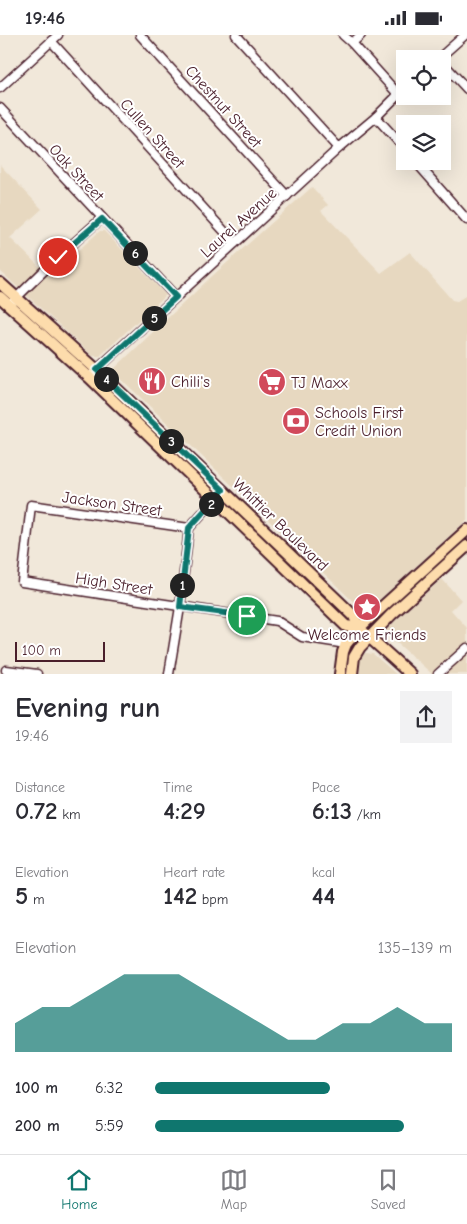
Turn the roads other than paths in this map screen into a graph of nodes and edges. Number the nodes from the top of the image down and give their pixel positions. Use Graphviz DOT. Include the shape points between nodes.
graph roads {
  1 [pos="58,35"];
  2 [pos="140,35"];
  3 [pos="236,35"];
  4 [pos="343,35"];
  5 [pos="361,35"];
  6 [pos="465,35"];
  7 [pos="51,41"];
  8 [pos="352,43"];
  9 [pos="449,50"];
  10 [pos="451,71"];
  11 [pos="0,88"];
  12 [pos="467,89"];
  13 [pos="396,92"];
  14 [pos="396,96"];
  15 [pos="0,109"];
  16 [pos="376,117"];
  17 [pos="396,139"];
  18 [pos="339,148"];
  19 [pos="424,170"];
  20 [pos="287,196"];
  21 [pos="102,219"];
  22 [pos="467,220"];
  23 [pos="235,243"];
  24 [pos="0,283"];
  25 [pos="0,297"];
  26 [pos="176,297"];
  27 [pos="13,301"];
  28 [pos="93,373"];
  29 [pos="223,490"];
  30 [pos="216,498"];
  31 [pos="189,528"];
  32 [pos="467,530"];
  33 [pos="467,546"];
  34 [pos="22,582"];
  35 [pos="180,607"];
  36 [pos="360,628"];
  37 [pos="370,637"];
  38 [pos="346,643"];
  39 [pos="467,648"];
  40 [pos="6,670"];
  41 [pos="38,674"];
  42 [pos="169,674"];
  43 [pos="340,674"];
  44 [pos="352,674"];
  45 [pos="410,674"];
  46 [pos="438,674"];
  1 -- 7 [label="street"];
  2 -- 20 [label="street, Chestnut Street"];
  3 -- 18 [label="street"];
  4 -- 8 [label="street"];
  5 -- 8 [label="street"];
  6 -- 9 [label="street"];
  7 -- 11 [label="street"];
  7 -- 23 [label="street, Cullen Street"];
  8 -- 13 [label="street"];
  10 -- 12 [label="street"];
  14 -- 16 [label="street, Laurel Avenue"];
  15 -- 21 [label="street, Oak Street"];
  16 -- 17 [label="street"];
  16 -- 18 [label="street, Laurel Avenue"];
  18 -- 20 [label="street, Laurel Avenue"];
  19 -- 22 [label="street"];
  20 -- 23 [label="street, Laurel Avenue"];
  21 -- 26 [label="street, Oak Street"];
  21 -- 27 [label="street"];
  23 -- 26 [label="street, Laurel Avenue"];
  24 -- 27 [label="main road, Whittier Boulevard"];
  25 -- 27 [label="main road, Whittier Boulevard"];
  26 -- 28 [label="street, Laurel Avenue"];
  27 -- 28 [label="main road, Whittier Boulevard"];
  28 -- 29 [label="main road, Whittier Boulevard"];
  28 -- 30 [label="main road, Whittier Boulevard"];
  29 -- 30 [label="street"];
  29 -- 36 [label="main road, Whittier Boulevard" via="354,616"];
  30 -- 31 [label="street"];
  30 -- 36 [label="main road, Whittier Boulevard" via="346,626"];
  31 -- 34 [label="street, Jackson Street" via="31,505"];
  31 -- 35 [label="street"];
  32 -- 36 [label="main road"];
  33 -- 37 [label="main road" via="396,609"];
  34 -- 35 [label="street, High Street"];
  35 -- 38 [label="street, High Street" via="277,621 302,637"];
  35 -- 42 [label="street"];
  36 -- 37 [label="main road, Whittier Boulevard"];
  36 -- 38 [label="main road"];
  37 -- 44 [label="main road" via="354,657"];
  37 -- 45 [label="main road, Whittier Boulevard"];
  38 -- 43 [label="main road"];
  39 -- 46 [label="street"];
  40 -- 41 [label="street"];
}
